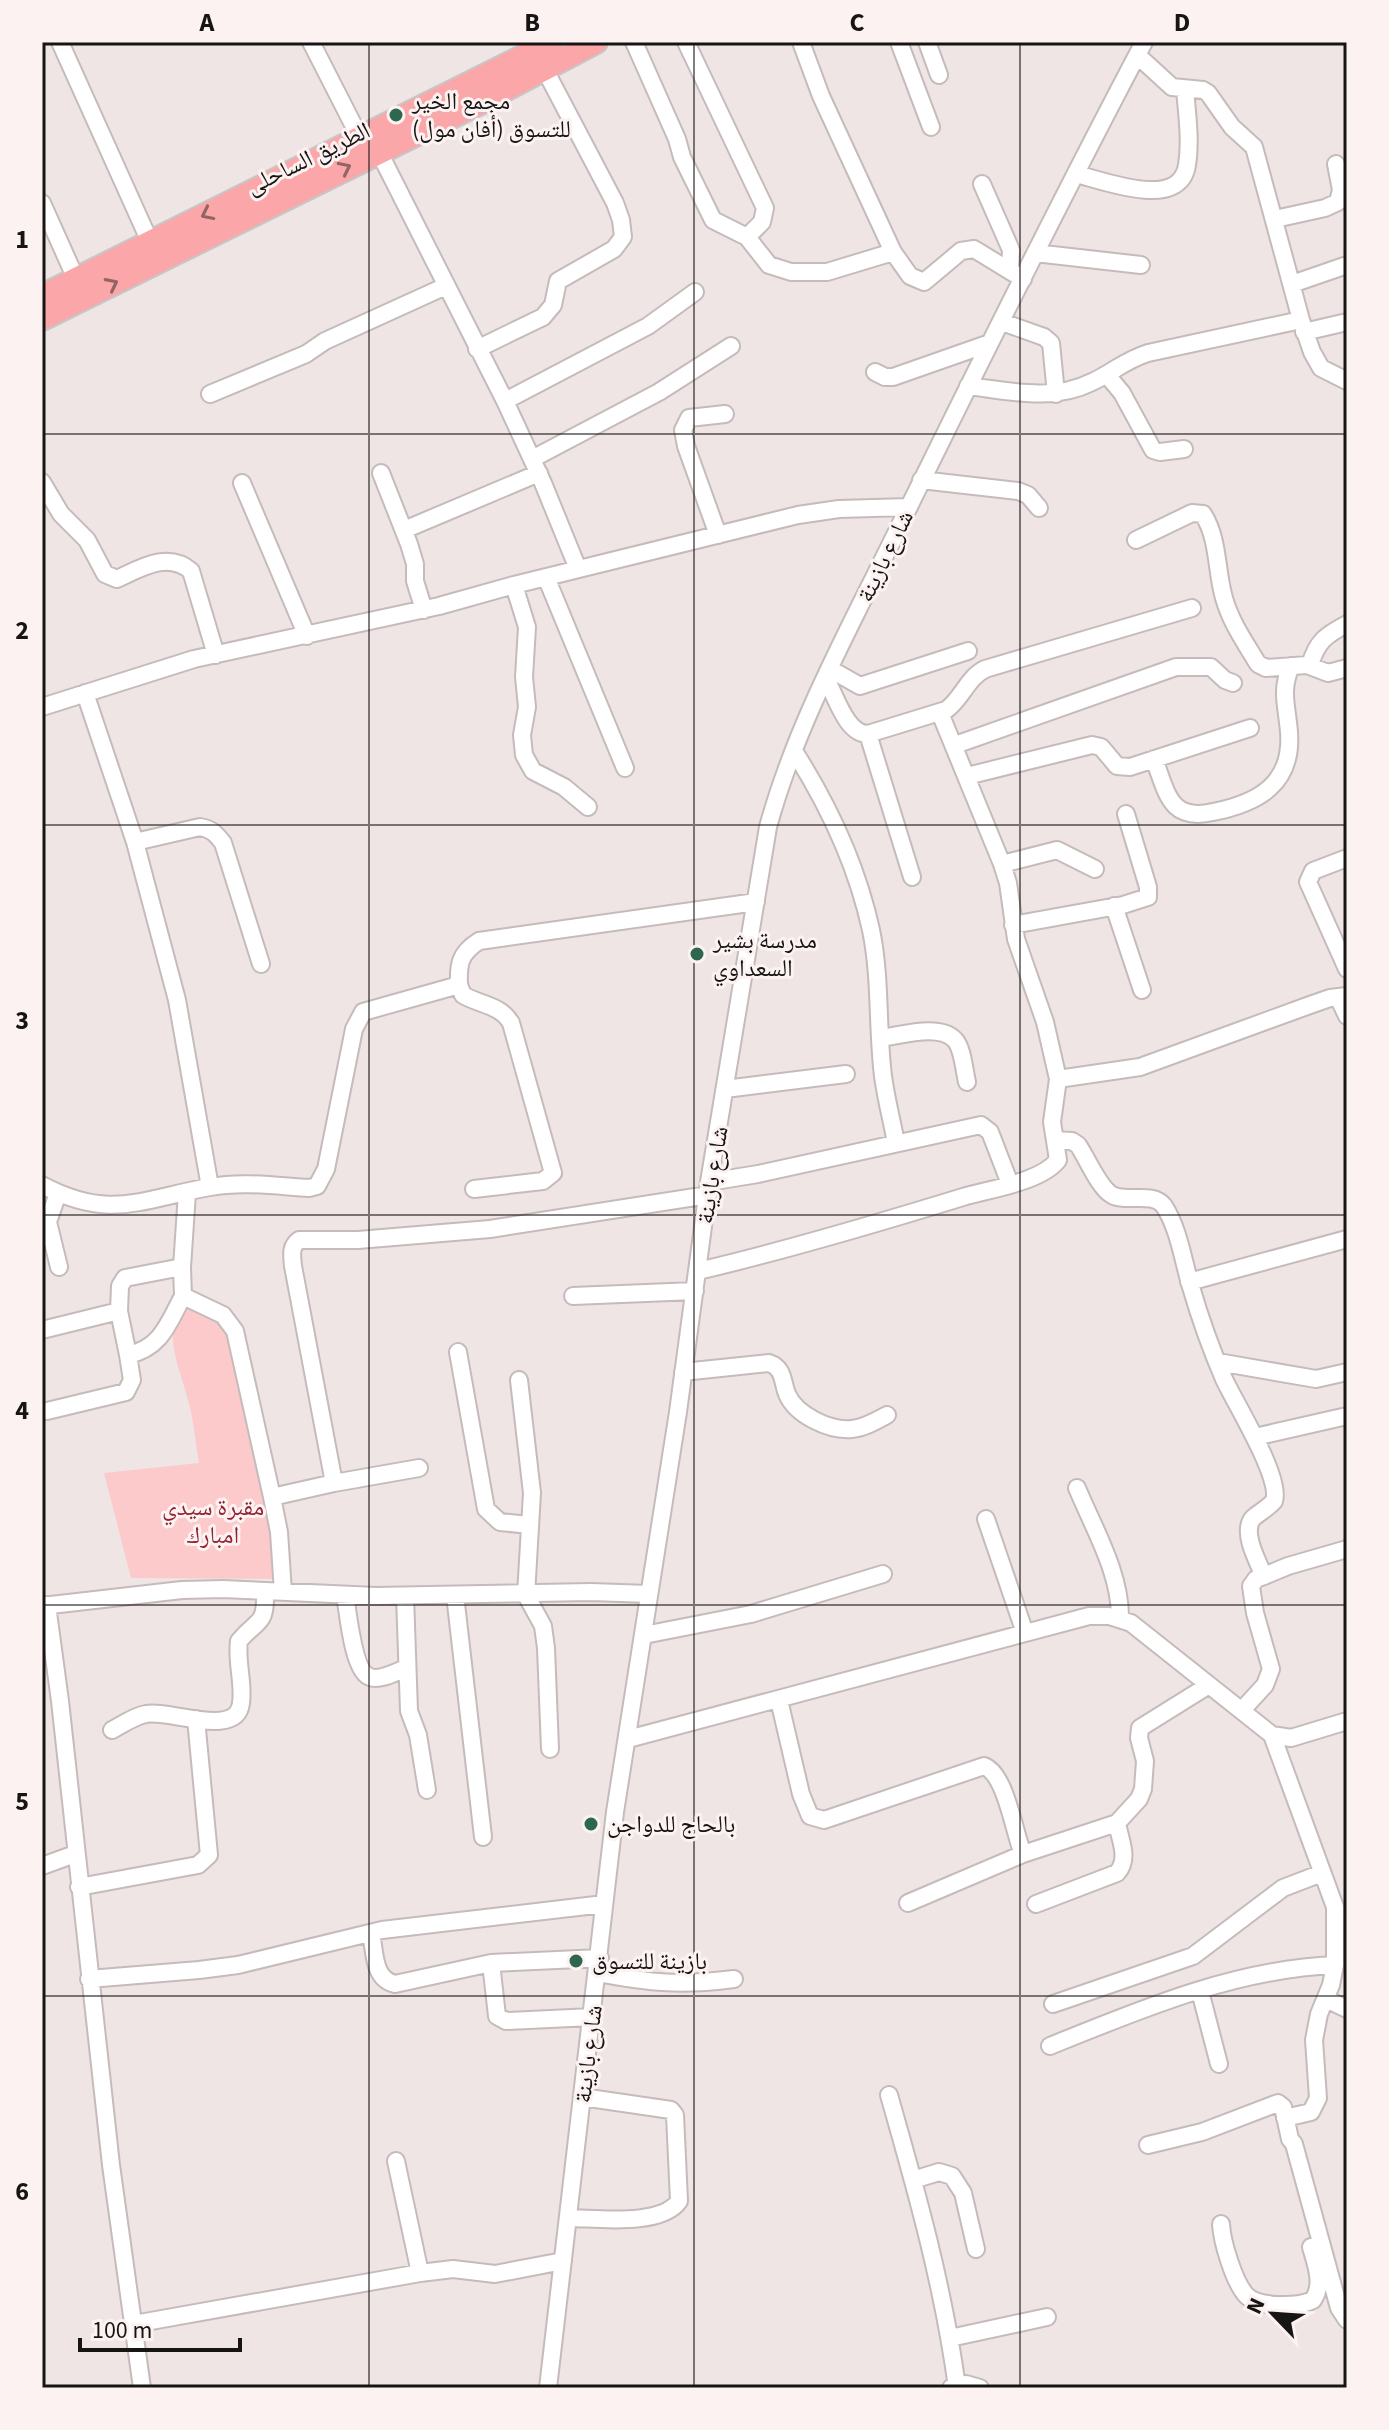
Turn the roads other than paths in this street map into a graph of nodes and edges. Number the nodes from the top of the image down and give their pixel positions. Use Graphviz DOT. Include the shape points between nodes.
graph roads {
  1 [pos="60,42"];
  2 [pos="311,42"];
  3 [pos="552,42"];
  4 [pos="596,42"];
  5 [pos="634,42"];
  6 [pos="686,42"];
  7 [pos="801,42"];
  8 [pos="899,42"];
  9 [pos="927,42"];
  10 [pos="1141,48"];
  11 [pos="544,68"];
  12 [pos="939,75"];
  13 [pos="1185,89"];
  14 [pos="931,127"];
  15 [pos="369,145"];
  16 [pos="1336,164"];
  17 [pos="1076,174"];
  18 [pos="982,184"];
  19 [pos="42,203"];
  20 [pos="1275,219"];
  21 [pos="747,237"];
  22 [pos="150,242"];
  23 [pos="893,252"];
  24 [pos="1035,253"];
  25 [pos="1141,265"];
  26 [pos="1347,265"];
  27 [pos="1016,275"];
  28 [pos="76,279"];
  29 [pos="1292,284"];
  30 [pos="446,286"];
  31 [pos="695,292"];
  32 [pos="42,296"];
  33 [pos="42,319"];
  34 [pos="1002,322"];
  35 [pos="1347,322"];
  36 [pos="1302,326"];
  37 [pos="990,343"];
  38 [pos="731,346"];
  39 [pos="477,349"];
  40 [pos="875,372"];
  41 [pos="1107,375"];
  42 [pos="1347,381"];
  43 [pos="968,386"];
  44 [pos="210,394"];
  45 [pos="1056,394"];
  46 [pos="505,401"];
  47 [pos="725,414"];
  48 [pos="1184,449"];
  49 [pos="535,466"];
  50 [pos="381,473"];
  51 [pos="921,480"];
  52 [pos="42,482"];
  53 [pos="242,483"];
  54 [pos="909,507"];
  55 [pos="1039,508"];
  56 [pos="404,530"];
  57 [pos="718,535"];
  58 [pos="1136,540"];
  59 [pos="578,569"];
  60 [pos="546,577"];
  61 [pos="514,585"];
  62 [pos="1192,608"];
  63 [pos="424,610"];
  64 [pos="1347,624"];
  65 [pos="307,636"];
  66 [pos="968,651"];
  67 [pos="216,655"];
  68 [pos="1310,665"];
  69 [pos="1291,666"];
  70 [pos="1347,668"];
  71 [pos="828,674"];
  72 [pos="1233,683"];
  73 [pos="85,693"];
  74 [pos="43,705"];
  75 [pos="940,713"];
  76 [pos="1250,728"];
  77 [pos="868,734"];
  78 [pos="955,745"];
  79 [pos="794,751"];
  80 [pos="1154,759"];
  81 [pos="625,768"];
  82 [pos="967,776"];
  83 [pos="588,807"];
  84 [pos="1126,814"];
  85 [pos="135,842"];
  86 [pos="1347,858"];
  87 [pos="1002,864"];
  88 [pos="1095,869"];
  89 [pos="912,877"];
  90 [pos="756,902"];
  91 [pos="1114,906"];
  92 [pos="1013,925"];
  93 [pos="261,964"];
  94 [pos="1347,969"];
  95 [pos="459,985"];
  96 [pos="1142,990"];
  97 [pos="1342,996"];
  98 [pos="1347,1016"];
  99 [pos="880,1038"];
  100 [pos="846,1074"];
  101 [pos="1058,1079"];
  102 [pos="967,1082"];
  103 [pos="725,1089"];
  104 [pos="1056,1140"];
  105 [pos="896,1143"];
  106 [pos="1010,1184"];
  107 [pos="42,1185"];
  108 [pos="210,1187"];
  109 [pos="708,1188"];
  110 [pos="474,1189"];
  111 [pos="58,1193"];
  112 [pos="187,1193"];
  113 [pos="45,1223"];
  114 [pos="1347,1239"];
  115 [pos="59,1267"];
  116 [pos="182,1267"];
  117 [pos="698,1271"];
  118 [pos="1189,1282"];
  119 [pos="695,1291"];
  120 [pos="183,1296"];
  121 [pos="573,1296"];
  122 [pos="119,1311"];
  123 [pos="42,1330"];
  124 [pos="458,1352"];
  125 [pos="128,1355"];
  126 [pos="1218,1362"];
  127 [pos="683,1372"];
  128 [pos="1347,1372"];
  129 [pos="519,1380"];
  130 [pos="47,1411"];
  131 [pos="887,1415"];
  132 [pos="1347,1416"];
  133 [pos="1255,1437"];
  134 [pos="419,1468"];
  135 [pos="334,1483"];
  136 [pos="1077,1488"];
  137 [pos="272,1497"];
  138 [pos="986,1519"];
  139 [pos="529,1525"];
  140 [pos="1347,1549"];
  141 [pos="883,1574"];
  142 [pos="1264,1576"];
  143 [pos="265,1591"];
  144 [pos="283,1592"];
  145 [pos="649,1594"];
  146 [pos="345,1595"];
  147 [pos="455,1595"];
  148 [pos="526,1595"];
  149 [pos="405,1596"];
  150 [pos="44,1606"];
  151 [pos="1120,1619"];
  152 [pos="1025,1633"];
  153 [pos="644,1635"];
  154 [pos="406,1668"];
  155 [pos="1209,1685"];
  156 [pos="779,1700"];
  157 [pos="1242,1710"];
  158 [pos="196,1719"];
  159 [pos="1347,1721"];
  160 [pos="112,1730"];
  161 [pos="1272,1735"];
  162 [pos="628,1739"];
  163 [pos="550,1749"];
  164 [pos="427,1790"];
  165 [pos="1117,1823"];
  166 [pos="483,1837"];
  167 [pos="75,1854"];
  168 [pos="1023,1854"];
  169 [pos="42,1866"];
  170 [pos="1322,1873"];
  171 [pos="79,1887"];
  172 [pos="908,1903"];
  173 [pos="604,1904"];
  174 [pos="1036,1904"];
  175 [pos="371,1933"];
  176 [pos="491,1963"];
  177 [pos="1335,1965"];
  178 [pos="599,1966"];
  179 [pos="89,1979"];
  180 [pos="734,1979"];
  181 [pos="1200,1991"];
  182 [pos="1326,1999"];
  183 [pos="1053,2004"];
  184 [pos="1347,2009"];
  185 [pos="592,2017"];
  186 [pos="1050,2046"];
  187 [pos="1219,2064"];
  188 [pos="889,2095"];
  189 [pos="582,2097"];
  190 [pos="1285,2118"];
  191 [pos="1290,2139"];
  192 [pos="1148,2145"];
  193 [pos="396,2161"];
  194 [pos="913,2180"];
  195 [pos="568,2218"];
  196 [pos="1221,2224"];
  197 [pos="976,2249"];
  198 [pos="563,2261"];
  199 [pos="420,2273"];
  200 [pos="1047,2317"];
  201 [pos="1347,2320"];
  202 [pos="134,2324"];
  203 [pos="950,2338"];
  204 [pos="954,2387"];
  205 [pos="142,2388"];
  206 [pos="548,2388"];
  207 [pos="980,2388"];
  1 -- 22 [label="street"];
  2 -- 15 [label="street"];
  3 -- 15 [label="highway, الطريق الساحلى"];
  4 -- 11 [label="highway, الطريق الساحلى"];
  5 -- 21 [label="street" via="711,217"];
  6 -- 21 [label="street" via="765,208 762,222"];
  7 -- 23 [label="street"];
  8 -- 14 [label="street"];
  9 -- 12 [label="street"];
  10 -- 13 [label="street" via="1172,87"];
  10 -- 17 [label="street, شارع بازينة"];
  11 -- 15 [label="highway, الطريق الساحلى" via="480,103"];
  11 -- 39 [label="street" via="615,203 623,237 614,249 558,281 553,305 543,317"];
  13 -- 17 [label="street" via="1187,167 1175,186 1159,191"];
  13 -- 20 [label="street" via="1208,93 1254,147"];
  15 -- 22 [label="highway, الطريق الساحلى, one-way"];
  15 -- 30 [label="street"];
  33 -- 15 [label="highway, الطريق الساحلى, one-way"];
  16 -- 20 [label="street" via="1338,202"];
  17 -- 24 [label="street, شارع بازينة"];
  18 -- 27 [label="street" via="1011,250"];
  19 -- 28 [label="street"];
  20 -- 29 [label="street"];
  21 -- 23 [label="street" via="769,265 802,274 841,269"];
  22 -- 28 [label="highway, الطريق الساحلى"];
  23 -- 27 [label="street" via="920,282 964,249 978,251"];
  24 -- 25 [label="street"];
  24 -- 27 [label="street, شارع بازينة"];
  26 -- 29 [label="street"];
  27 -- 34 [label="street, شارع بازينة"];
  28 -- 32 [label="highway, الطريق الساحلى"];
  29 -- 36 [label="street"];
  30 -- 39 [label="street"];
  30 -- 44 [label="street"];
  31 -- 46 [label="street" via="648,326"];
  34 -- 37 [label="street, شارع بازينة"];
  34 -- 45 [label="street" via="1051,343"];
  35 -- 36 [label="street"];
  36 -- 41 [label="street" via="1148,353 1124,361"];
  36 -- 42 [label="street" via="1321,368"];
  37 -- 40 [label="street" via="893,377"];
  37 -- 43 [label="street, شارع بازينة"];
  38 -- 49 [label="street"];
  39 -- 46 [label="street"];
  41 -- 45 [label="street"];
  41 -- 48 [label="street" via="1153,450"];
  43 -- 45 [label="street"];
  43 -- 51 [label="street, شارع بازينة"];
  46 -- 49 [label="street"];
  47 -- 57 [label="street" via="689,418 683,430"];
  49 -- 56 [label="street"];
  49 -- 59 [label="street"];
  50 -- 56 [label="street"];
  51 -- 54 [label="street, شارع بازينة"];
  51 -- 55 [label="street" via="1018,491"];
  52 -- 67 [label="street" via="111,578 164,561 191,571"];
  53 -- 65 [label="street"];
  54 -- 57 [label="street" via="824,510"];
  54 -- 71 [label="street, شارع بازينة"];
  56 -- 63 [label="street"];
  57 -- 59 [label="street"];
  58 -- 69 [label="street" via="1192,513 1203,514 1233,625 1262,667"];
  59 -- 60 [label="street"];
  60 -- 61 [label="street"];
  60 -- 81 [label="street"];
  61 -- 63 [label="street"];
  61 -- 83 [label="street" via="527,627 524,755 533,771"];
  62 -- 75 [label="street" via="985,669"];
  63 -- 65 [label="street"];
  64 -- 68 [label="street" via="1318,642"];
  65 -- 67 [label="street"];
  66 -- 71 [label="street" via="860,686"];
  67 -- 73 [label="street"];
  68 -- 69 [label="street"];
  68 -- 70 [label="street" via="1328,673"];
  69 -- 80 [label="street" via="1283,690 1288,756 1267,792 1212,813 1186,813 1170,802"];
  71 -- 77 [label="street" via="852,728"];
  71 -- 79 [label="street, شارع بازينة"];
  72 -- 78 [label="street" via="1211,667 1176,667"];
  73 -- 74 [label="street"];
  73 -- 85 [label="street"];
  75 -- 77 [label="street"];
  75 -- 78 [label="street"];
  76 -- 80 [label="street"];
  77 -- 89 [label="street"];
  78 -- 82 [label="street"];
  79 -- 90 [label="street, شارع بازينة" via="768,827"];
  79 -- 99 [label="street" via="828,807 854,874 871,932"];
  80 -- 82 [label="street" via="1122,768 1092,745"];
  82 -- 87 [label="street"];
  84 -- 91 [label="street" via="1149,892 1145,899"];
  85 -- 93 [label="street" via="200,827 216,833"];
  85 -- 108 [label="street" via="177,1000"];
  86 -- 94 [label="street" via="1313,871 1308,882"];
  87 -- 88 [label="street" via="1057,850"];
  87 -- 92 [label="street"];
  90 -- 95 [label="street" via="479,941 462,955"];
  90 -- 103 [label="street, شارع بازينة"];
  91 -- 92 [label="street"];
  91 -- 96 [label="street"];
  92 -- 101 [label="street"];
  95 -- 108 [label="street" via="358,1018 326,1169 317,1186"];
  95 -- 110 [label="street" via="463,995 498,1008 511,1023 553,1173 543,1181"];
  97 -- 98 [label="street"];
  97 -- 101 [label="street" via="1140,1067"];
  99 -- 102 [label="street" via="933,1032 948,1036 960,1052"];
  99 -- 105 [label="street"];
  100 -- 103 [label="street"];
  101 -- 104 [label="street" via="1052,1122"];
  103 -- 109 [label="street, شارع بازينة"];
  104 -- 106 [label="street" via="1054,1166"];
  104 -- 118 [label="street" via="1078,1145 1112,1195 1151,1199 1164,1206"];
  105 -- 106 [label="street" via="981,1125 990,1132"];
  105 -- 109 [label="street"];
  106 -- 117 [label="street" via="840,1236"];
  107 -- 111 [label="street"];
  108 -- 112 [label="street"];
  109 -- 117 [label="street, شارع بازينة"];
  109 -- 135 [label="street" via="490,1229 294,1244 293,1266"];
  111 -- 112 [label="street" via="110,1205"];
  111 -- 113 [label="street"];
  112 -- 116 [label="street"];
  113 -- 115 [label="street"];
  114 -- 118 [label="street"];
  116 -- 120 [label="street"];
  116 -- 122 [label="street" via="125,1278"];
  117 -- 119 [label="street, شارع بازينة"];
  118 -- 126 [label="street"];
  119 -- 121 [label="street"];
  119 -- 127 [label="street, شارع بازينة"];
  120 -- 125 [label="street" via="150,1349"];
  120 -- 137 [label="street" via="223,1315 235,1331"];
  122 -- 123 [label="street"];
  122 -- 125 [label="street"];
  124 -- 139 [label="street" via="486,1509 500,1522"];
  125 -- 130 [label="street" via="132,1380 126,1392"];
  126 -- 128 [label="street" via="1316,1379"];
  126 -- 133 [label="street"];
  127 -- 131 [label="street" via="769,1363 781,1372 788,1397 819,1422 848,1430"];
  127 -- 145 [label="street, شارع بازينة"];
  129 -- 139 [label="street" via="532,1493"];
  132 -- 133 [label="street"];
  133 -- 142 [label="street" via="1276,1495 1248,1532"];
  134 -- 135 [label="street"];
  135 -- 137 [label="street"];
  136 -- 151 [label="street" via="1116,1584"];
  137 -- 144 [label="street"];
  138 -- 152 [label="street"];
  139 -- 148 [label="street"];
  140 -- 142 [label="street"];
  141 -- 153 [label="street" via="751,1614"];
  142 -- 157 [label="street" via="1251,1586 1271,1669 1265,1685"];
  143 -- 144 [label="street"];
  143 -- 150 [label="street" via="182,1590"];
  143 -- 158 [label="street" via="262,1620 239,1641 237,1715 229,1720"];
  144 -- 146 [label="street"];
  145 -- 148 [label="street"];
  145 -- 153 [label="street, شارع بازينة"];
  146 -- 149 [label="street"];
  146 -- 154 [label="street" via="358,1668 377,1678"];
  147 -- 148 [label="street"];
  147 -- 149 [label="street"];
  147 -- 166 [label="street"];
  148 -- 163 [label="street" via="543,1626"];
  149 -- 154 [label="street"];
  150 -- 167 [label="street" via="60,1701"];
  151 -- 152 [label="street" via="1089,1616"];
  151 -- 155 [label="street"];
  152 -- 156 [label="street"];
  153 -- 162 [label="street, شارع بازينة"];
  154 -- 164 [label="street" via="409,1711"];
  155 -- 157 [label="street"];
  155 -- 165 [label="street" via="1140,1728 1143,1789"];
  156 -- 162 [label="street"];
  156 -- 168 [label="street" via="810,1816 824,1820 984,1766 1001,1787"];
  157 -- 161 [label="street"];
  158 -- 160 [label="street" via="146,1714"];
  158 -- 171 [label="street" via="209,1855 198,1865"];
  159 -- 161 [label="street" via="1291,1738"];
  161 -- 170 [label="street"];
  162 -- 173 [label="street, شارع بازينة"];
  165 -- 168 [label="street"];
  165 -- 174 [label="street" via="1123,1867"];
  167 -- 169 [label="street"];
  167 -- 171 [label="street"];
  168 -- 172 [label="street"];
  170 -- 177 [label="street" via="1335,1907"];
  170 -- 183 [label="street" via="1283,1888 1193,1956"];
  171 -- 179 [label="street"];
  173 -- 175 [label="street"];
  173 -- 178 [label="street, شارع بازينة"];
  175 -- 176 [label="street" via="380,1976 387,1982"];
  175 -- 179 [label="street" via="238,1965"];
  176 -- 178 [label="street"];
  176 -- 185 [label="street" via="500,2020"];
  177 -- 181 [label="street" via="1276,1970"];
  177 -- 182 [label="street"];
  178 -- 180 [label="street" via="662,1984"];
  178 -- 185 [label="street, شارع بازينة"];
  179 -- 202 [label="street"];
  181 -- 186 [label="street"];
  181 -- 187 [label="street"];
  182 -- 184 [label="street"];
  182 -- 190 [label="street" via="1314,2040 1315,2108"];
  185 -- 189 [label="street, شارع بازينة"];
  188 -- 194 [label="street"];
  189 -- 195 [label="street, شارع بازينة"];
  189 -- 195 [label="street" via="671,2110 679,2201 667,2213 651,2216"];
  190 -- 191 [label="street"];
  190 -- 192 [label="street" via="1278,2103 1202,2132"];
  191 -- 196 [label="street" via="1287,2156 1319,2282 1313,2300 1293,2306 1246,2296 1225,2250"];
  191 -- 201 [label="street" via="1339,2308"];
  193 -- 199 [label="street"];
  194 -- 197 [label="street" via="939,2172 952,2176 963,2193"];
  194 -- 203 [label="street"];
  195 -- 198 [label="street, شارع بازينة"];
  198 -- 199 [label="street" via="495,2274 453,2269"];
  198 -- 206 [label="street, شارع بازينة"];
  199 -- 202 [label="street"];
  200 -- 203 [label="street"];
  202 -- 205 [label="street"];
  203 -- 204 [label="street"];
  204 -- 207 [label="street"];
}
